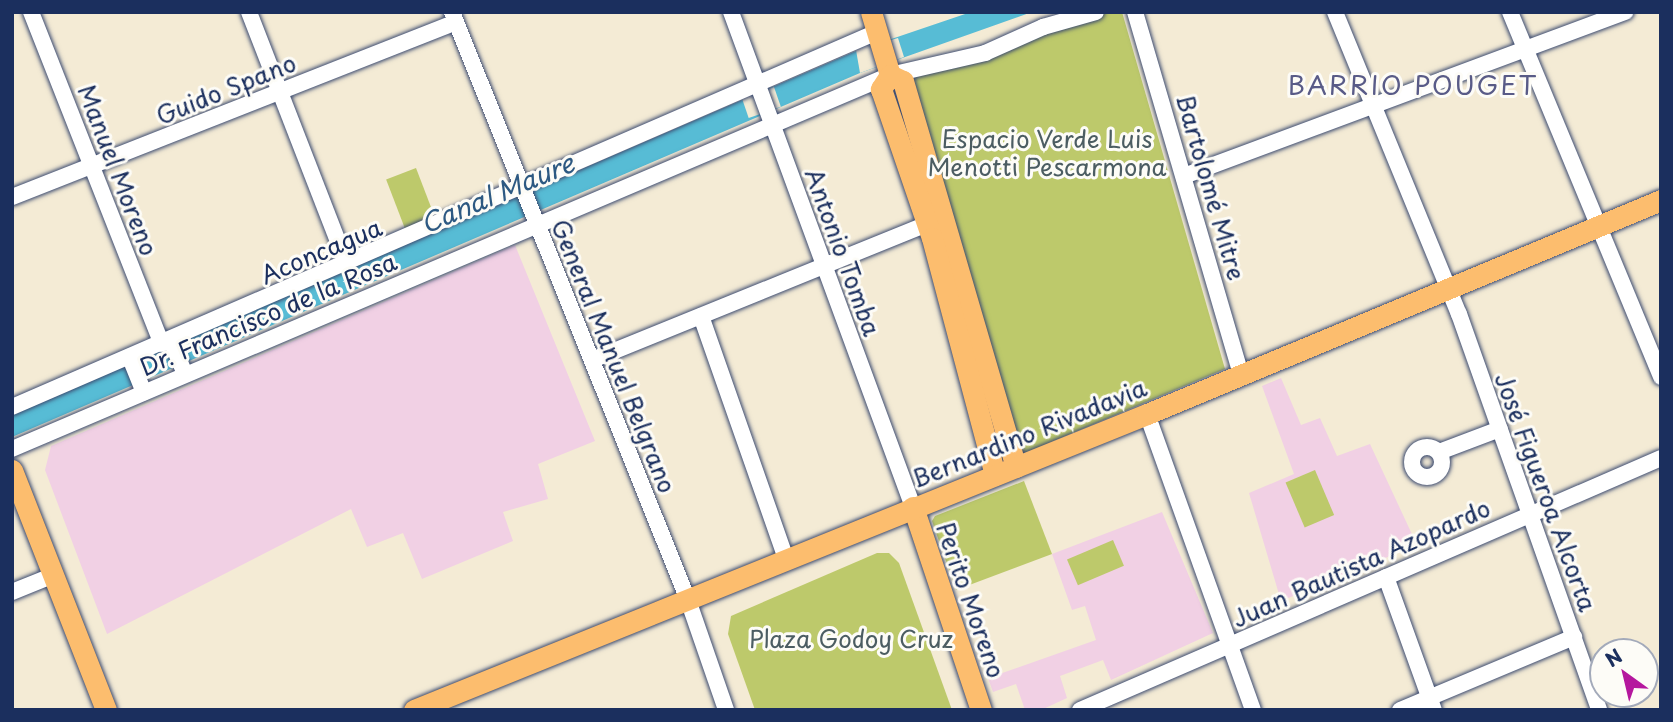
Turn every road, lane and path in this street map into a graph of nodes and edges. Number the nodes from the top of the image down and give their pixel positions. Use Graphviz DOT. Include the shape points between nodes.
graph roads {
  1 [pos="31,12"];
  2 [pos="249,12"];
  3 [pos="731,12"];
  4 [pos="1096,12"];
  5 [pos="1135,12"];
  6 [pos="1335,12"];
  7 [pos="1510,12"];
  8 [pos="1626,12"];
  9 [pos="454,17"];
  10 [pos="881,45"];
  11 [pos="1525,48"];
  12 [pos="759,89"];
  13 [pos="280,92"];
  14 [pos="1373,105"];
  15 [pos="770,118"];
  16 [pos="91,166"];
  17 [pos="1184,176"];
  18 [pos="524,191"];
  19 [pos="12,197"];
  20 [pos="1661,200"];
  21 [pos="534,218"];
  22 [pos="935,221"];
  23 [pos="1600,226"];
  24 [pos="347,265"];
  25 [pos="824,267"];
  26 [pos="1449,289"];
  27 [pos="701,316"];
  28 [pos="168,343"];
  29 [pos="131,360"];
  30 [pos="592,360"];
  31 [pos="183,369"];
  32 [pos="1241,375"];
  33 [pos="1661,377"];
  34 [pos="142,387"];
  35 [pos="12,407"];
  36 [pos="1147,414"];
  37 [pos="1500,429"];
  38 [pos="12,449"];
  39 [pos="1440,452"];
  40 [pos="1661,458"];
  41 [pos="1016,467"];
  42 [pos="12,470"];
  43 [pos="995,475"];
  44 [pos="913,508"];
  45 [pos="1530,514"];
  46 [pos="786,559"];
  47 [pos="54,575"];
  48 [pos="1386,577"];
  49 [pos="12,592"];
  50 [pos="688,600"];
  51 [pos="1574,637"];
  52 [pos="1231,645"];
  53 [pos="1432,703"];
  54 [pos="446,704"];
  55 [pos="106,710"];
  56 [pos="414,710"];
  57 [pos="726,710"];
  58 [pos="981,710"];
  59 [pos="1080,710"];
  60 [pos="1253,710"];
  61 [pos="1400,710"];
  62 [pos="1599,710"];
  1 -- 16 [label="street, Manuel Moreno"];
  2 -- 13 [label="street"];
  3 -- 12 [label="street, Antonio Tomba"];
  4 -- 10 [label="street" via="1043,27 985,53"];
  5 -- 17 [label="street, Bartolomé Mitre"];
  6 -- 14 [label="street, José Figueroa Alcorta"];
  7 -- 11 [label="street"];
  8 -- 11 [label="street"];
  9 -- 13 [label="street, Guido Spano"];
  9 -- 18 [label="street, General Manuel Belgrano"];
  10 -- 12 [label="street, Aconcagua"];
  10 -- 15 [label="street, Dr. Francisco de la Rosa"];
  10 -- 22 [label="main road" via="903,81"];
  11 -- 14 [label="street"];
  11 -- 23 [label="street"];
  12 -- 15 [label="street, Antonio Tomba"];
  12 -- 18 [label="street, Aconcagua"];
  13 -- 16 [label="street, Guido Spano"];
  13 -- 24 [label="street"];
  14 -- 17 [label="street"];
  14 -- 26 [label="street, José Figueroa Alcorta"];
  15 -- 21 [label="street, Dr. Francisco de la Rosa"];
  15 -- 25 [label="street, Antonio Tomba"];
  16 -- 19 [label="street, Guido Spano"];
  16 -- 28 [label="street, Manuel Moreno"];
  17 -- 32 [label="street, Bartolomé Mitre"];
  18 -- 21 [label="street, General Manuel Belgrano"];
  18 -- 24 [label="street, Aconcagua"];
  20 -- 23 [label="main road, Bernardino Rivadavia"];
  21 -- 30 [label="street, General Manuel Belgrano"];
  21 -- 31 [label="street, Dr. Francisco de la Rosa"];
  22 -- 25 [label="street"];
  22 -- 41 [label="main road"];
  22 -- 43 [label="main road"];
  23 -- 26 [label="main road, Bernardino Rivadavia"];
  23 -- 33 [label="street"];
  24 -- 28 [label="street, Aconcagua"];
  25 -- 27 [label="street"];
  25 -- 44 [label="street, Antonio Tomba"];
  26 -- 32 [label="main road, Bernardino Rivadavia"];
  26 -- 37 [label="street, José Figueroa Alcorta"];
  27 -- 30 [label="street"];
  27 -- 46 [label="street"];
  28 -- 29 [label="street, Aconcagua"];
  28 -- 31 [label="street, Manuel Moreno"];
  29 -- 34 [label="street"];
  29 -- 35 [label="street, Aconcagua"];
  30 -- 50 [label="street, General Manuel Belgrano"];
  31 -- 34 [label="street, Dr. Francisco de la Rosa"];
  32 -- 36 [label="main road, Bernardino Rivadavia"];
  34 -- 38 [label="street, Dr. Francisco de la Rosa"];
  36 -- 41 [label="main road, Bernardino Rivadavia"];
  36 -- 52 [label="street"];
  37 -- 39 [label="street"];
  37 -- 45 [label="street, José Figueroa Alcorta"];
  40 -- 45 [label="street, Juan Bautista Azopardo"];
  41 -- 43 [label="main road, Bernardino Rivadavia"];
  42 -- 47 [label="main road"];
  43 -- 44 [label="main road, Bernardino Rivadavia"];
  44 -- 46 [label="main road, Bernardino Rivadavia"];
  44 -- 58 [label="main road, Perito Moreno"];
  45 -- 48 [label="street, Juan Bautista Azopardo"];
  45 -- 51 [label="street, José Figueroa Alcorta"];
  46 -- 50 [label="main road, Bernardino Rivadavia"];
  47 -- 49 [label="street"];
  47 -- 55 [label="main road"];
  48 -- 52 [label="street, Juan Bautista Azopardo"];
  48 -- 53 [label="street"];
  50 -- 54 [label="main road, Bernardino Rivadavia"];
  50 -- 57 [label="street, General Manuel Belgrano"];
  51 -- 53 [label="street"];
  51 -- 62 [label="street, José Figueroa Alcorta"];
  52 -- 59 [label="street, Juan Bautista Azopardo"];
  52 -- 60 [label="street"];
  53 -- 61 [label="street"];
  54 -- 56 [label="main road, Bernardino Rivadavia"];
}
